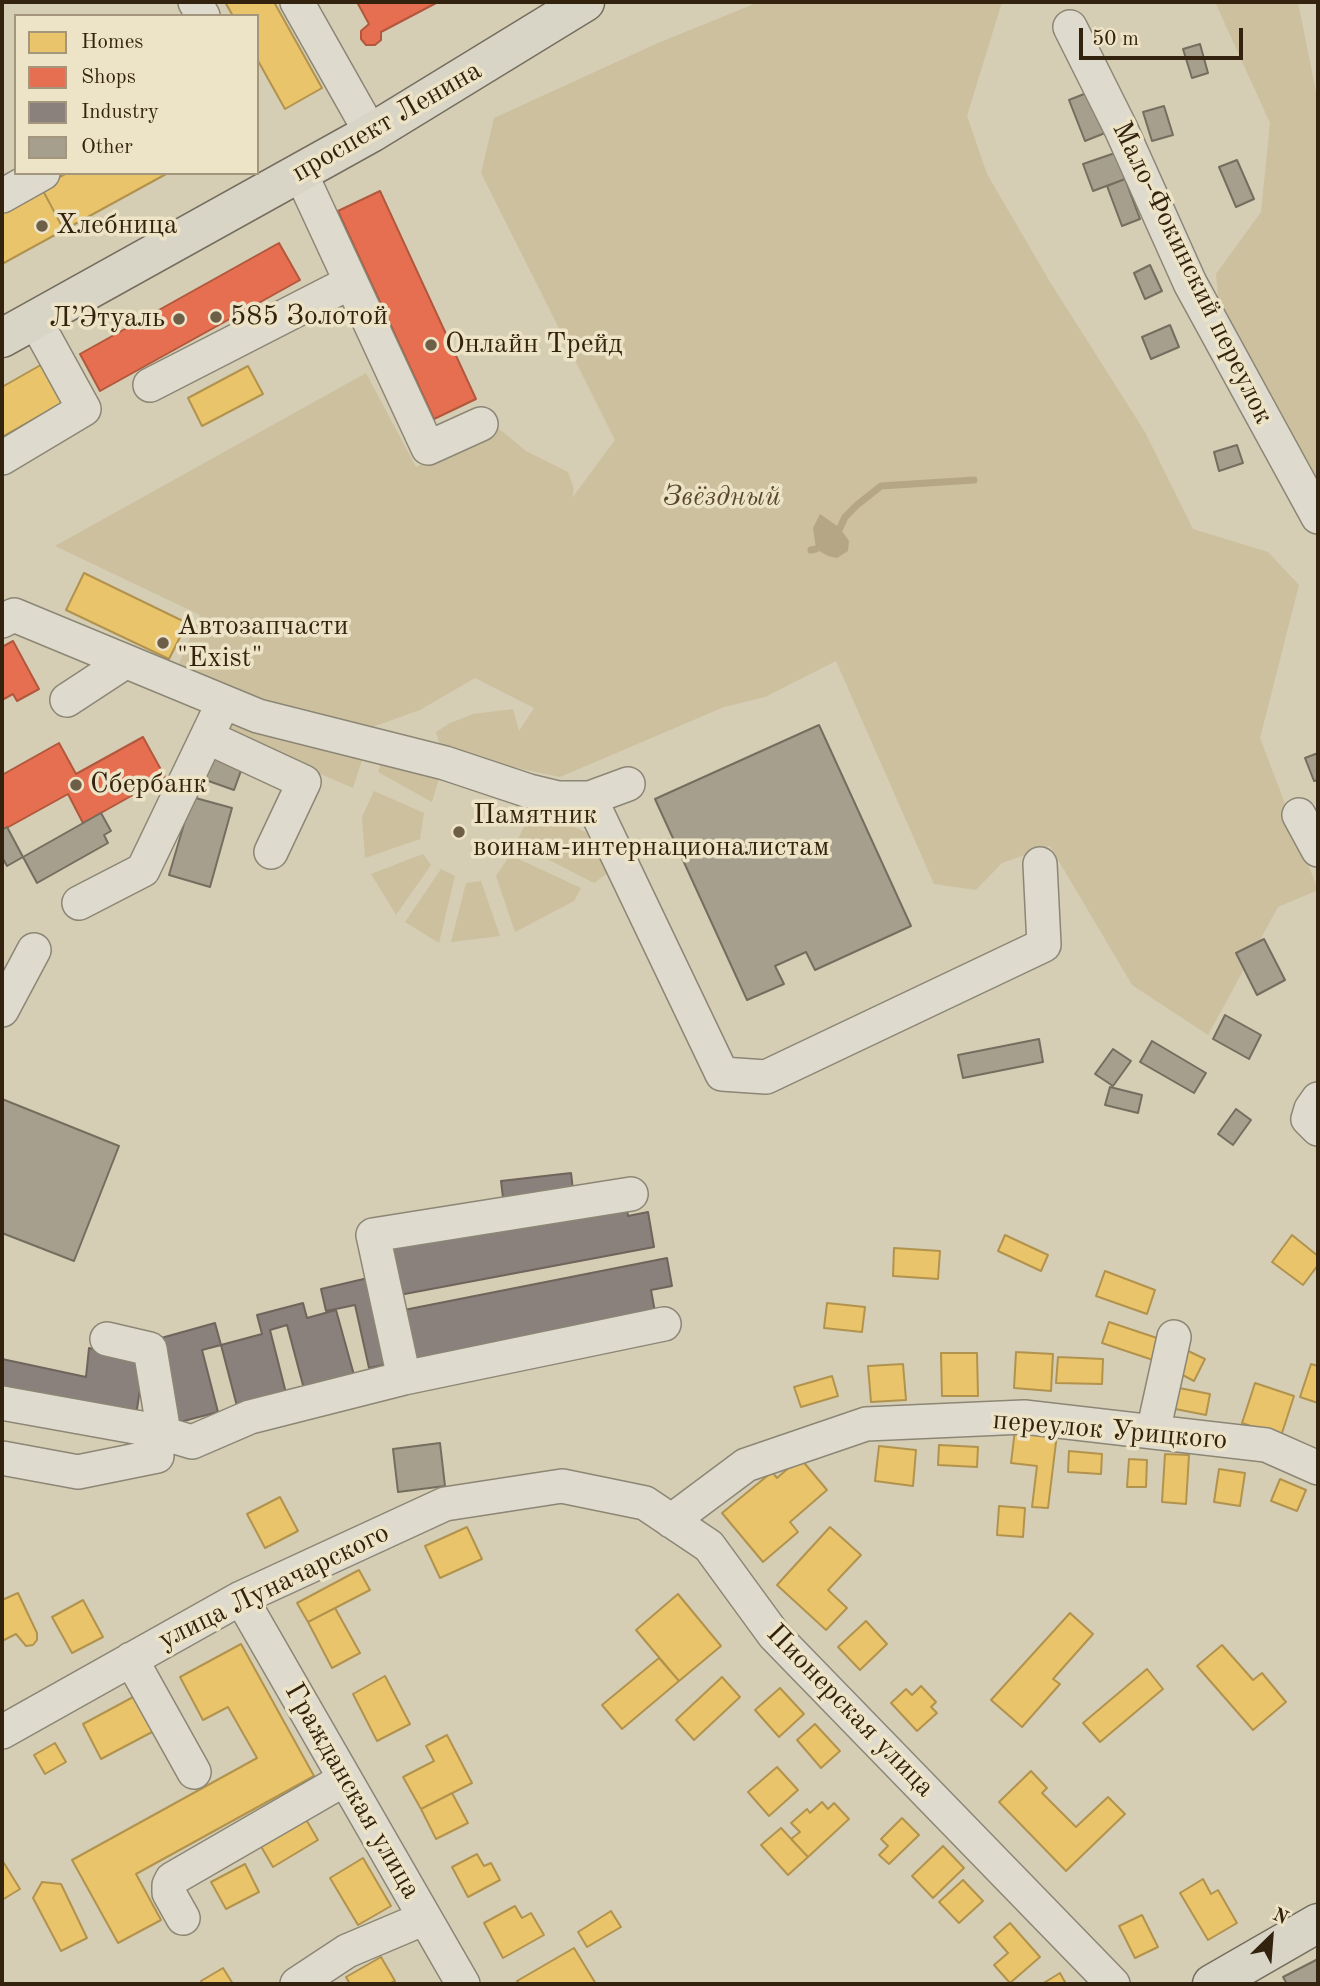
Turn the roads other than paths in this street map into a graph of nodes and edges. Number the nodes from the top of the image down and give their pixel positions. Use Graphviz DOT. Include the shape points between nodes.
graph roads {
  1 [pos="298,2"];
  2 [pos="585,2"];
  3 [pos="1070,27"];
  4 [pos="371,133"];
  5 [pos="300,172"];
  6 [pos="39,175"];
  7 [pos="2,196"];
  8 [pos="351,282"];
  9 [pos="35,320"];
  10 [pos="2,338"];
  11 [pos="150,385"];
  12 [pos="481,425"];
  13 [pos="2,458"];
  14 [pos="1318,517"];
  15 [pos="2,621"];
  16 [pos="125,662"];
  17 [pos="67,700"];
  18 [pos="223,703"];
  19 [pos="207,737"];
  20 [pos="628,784"];
  21 [pos="590,798"];
  22 [pos="1299,815"];
  23 [pos="1318,850"];
  24 [pos="271,852"];
  25 [pos="1040,864"];
  26 [pos="79,903"];
  27 [pos="34,950"];
  28 [pos="2,1010"];
  29 [pos="1318,1100"];
  30 [pos="1318,1129"];
  31 [pos="631,1194"];
  32 [pos="664,1324"];
  33 [pos="1174,1337"];
  34 [pos="107,1339"];
  35 [pos="404,1378"];
  36 [pos="2,1403"];
  37 [pos="152,1430"];
  38 [pos="1153,1432"];
  39 [pos="2,1458"];
  40 [pos="1318,1468"];
  41 [pos="562,1486"];
  42 [pos="671,1521"];
  43 [pos="241,1598"];
  44 [pos="131,1660"];
  45 [pos="2,1732"];
  46 [pos="194,1772"];
  47 [pos="345,1779"];
  48 [pos="425,1918"];
  49 [pos="183,1919"];
  50 [pos="1318,1923"];
  51 [pos="297,1984"];
  52 [pos="463,1984"];
  53 [pos="1113,1984"];
  54 [pos="1212,1984"];
  1 -- 4 [label="street"];
  2 -- 4 [label="main road, проспект Ленина"];
  3 -- 14 [label="street, Мало-Фокинский переулок" via="1190,283"];
  4 -- 5 [label="main road, проспект Ленина"];
  5 -- 8 [label="street"];
  5 -- 9 [label="main road, проспект Ленина"];
  6 -- 7 [label="street"];
  8 -- 11 [label="street"];
  8 -- 12 [label="street" via="428,448"];
  9 -- 10 [label="main road, проспект Ленина"];
  9 -- 13 [label="street" via="85,409"];
  15 -- 16 [label="street" via="14,615"];
  16 -- 17 [label="street"];
  16 -- 18 [label="street"];
  18 -- 19 [label="street"];
  18 -- 21 [label="street" via="445,763 539,794"];
  19 -- 24 [label="street" via="304,782"];
  19 -- 26 [label="street" via="144,870"];
  20 -- 21 [label="street"];
  21 -- 25 [label="street" via="722,1074 766,1077 1044,945"];
  22 -- 23 [label="street"];
  27 -- 28 [label="street"];
  29 -- 30 [label="street" via="1308,1119"];
  31 -- 35 [label="street" via="373,1235"];
  32 -- 35 [label="street"];
  33 -- 38 [label="street"];
  34 -- 37 [label="street" via="150,1349 162,1421"];
  35 -- 37 [label="street" via="250,1418 192,1442"];
  36 -- 37 [label="street"];
  37 -- 39 [label="street" via="157,1456 78,1472"];
  38 -- 40 [label="street, переулок Урицкого" via="1266,1445"];
  38 -- 42 [label="street, переулок Урицкого" via="1024,1417 866,1424 746,1465"];
  41 -- 42 [label="street, Пионерская улица" via="645,1503"];
  41 -- 43 [label="street, улица Луначарского" via="445,1504"];
  42 -- 53 [label="street, Пионерская улица" via="709,1546 774,1635"];
  43 -- 44 [label="street, улица Луначарского"];
  43 -- 47 [label="street, Гражданская улица"];
  44 -- 45 [label="street, улица Луначарского"];
  44 -- 46 [label="street"];
  47 -- 48 [label="street, Гражданская улица"];
  47 -- 49 [label="street" via="172,1880 169,1893"];
  48 -- 51 [label="street" via="347,1951"];
  48 -- 52 [label="street, Гражданская улица"];
  50 -- 54 [label="main road"];
}
